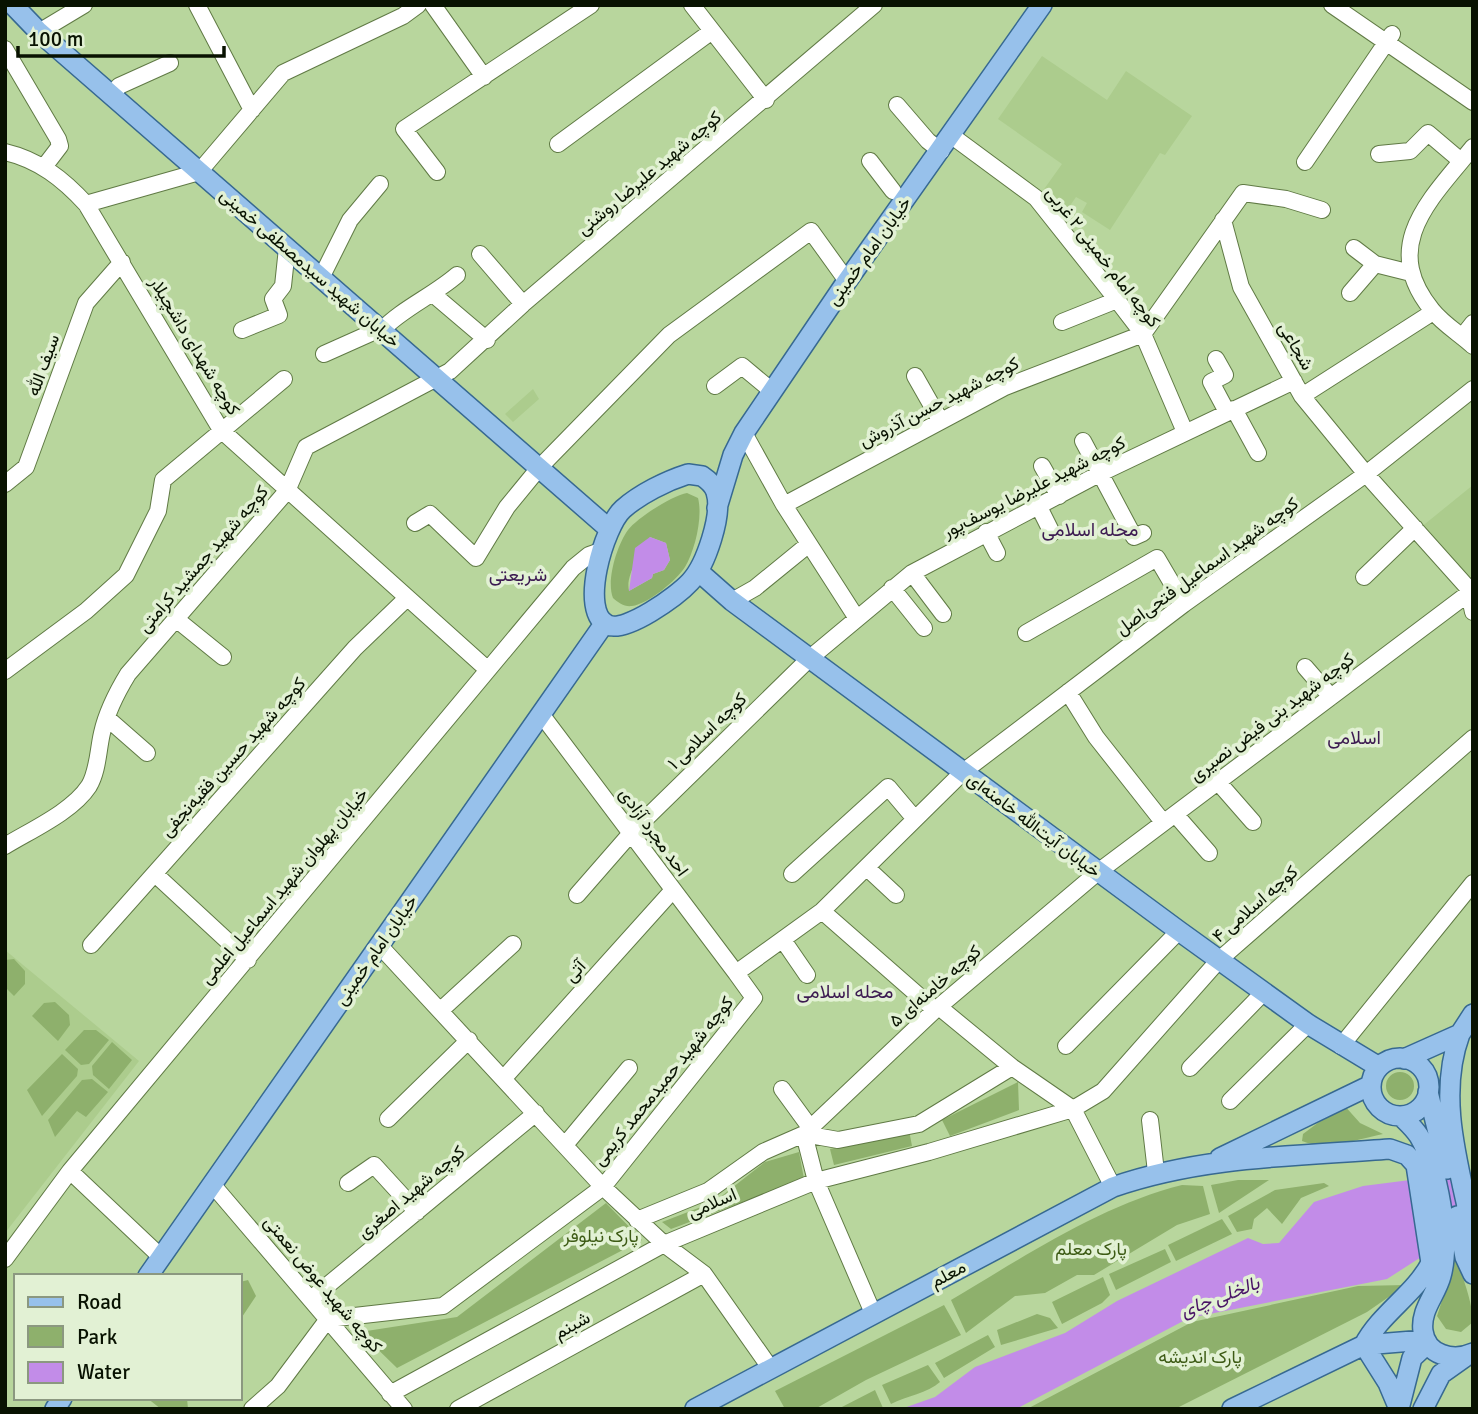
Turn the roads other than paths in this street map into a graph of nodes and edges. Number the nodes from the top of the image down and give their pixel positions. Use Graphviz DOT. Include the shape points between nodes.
graph roads {
  1 [pos="13,5"];
  2 [pos="84,5"];
  3 [pos="197,5"];
  4 [pos="418,5"];
  5 [pos="433,5"];
  6 [pos="591,5"];
  7 [pos="692,5"];
  8 [pos="874,5"];
  9 [pos="1042,5"];
  10 [pos="1332,5"];
  11 [pos="1349,5"];
  12 [pos="400,11"];
  13 [pos="43,28"];
  14 [pos="712,31"];
  15 [pos="1389,38"];
  16 [pos="5,49"];
  17 [pos="170,63"];
  18 [pos="484,77"];
  19 [pos="1473,90"];
  20 [pos="112,95"];
  21 [pos="766,100"];
  22 [pos="1473,102"];
  23 [pos="897,105"];
  24 [pos="252,110"];
  25 [pos="944,137"];
  26 [pos="558,144"];
  27 [pos="1473,147"];
  28 [pos="5,152"];
  29 [pos="1379,154"];
  30 [pos="1461,161"];
  31 [pos="870,162"];
  32 [pos="1305,162"];
  33 [pos="44,167"];
  34 [pos="204,167"];
  35 [pos="438,172"];
  36 [pos="380,184"];
  37 [pos="899,197"];
  38 [pos="1036,198"];
  39 [pos="86,204"];
  40 [pos="1322,210"];
  41 [pos="1065,219"];
  42 [pos="1223,220"];
  43 [pos="287,248"];
  44 [pos="1354,248"];
  45 [pos="480,254"];
  46 [pos="122,262"];
  47 [pos="1375,264"];
  48 [pos="325,272"];
  49 [pos="1411,273"];
  50 [pos="457,275"];
  51 [pos="843,275"];
  52 [pos="1350,293"];
  53 [pos="434,295"];
  54 [pos="1117,300"];
  55 [pos="523,304"];
  56 [pos="1433,312"];
  57 [pos="1062,322"];
  58 [pos="1473,323"];
  59 [pos="384,326"];
  60 [pos="242,330"];
  61 [pos="1143,334"];
  62 [pos="487,340"];
  63 [pos="1467,341"];
  64 [pos="324,354"];
  65 [pos="1216,359"];
  66 [pos="443,374"];
  67 [pos="915,376"];
  68 [pos="284,379"];
  69 [pos="1294,381"];
  70 [pos="715,386"];
  71 [pos="1473,389"];
  72 [pos="772,391"];
  73 [pos="1302,396"];
  74 [pos="1230,410"];
  75 [pos="940,420"];
  76 [pos="221,430"];
  77 [pos="1185,432"];
  78 [pos="744,433"];
  79 [pos="1083,441"];
  80 [pos="1258,453"];
  81 [pos="544,462"];
  82 [pos="1042,467"];
  83 [pos="1099,474"];
  84 [pos="1366,474"];
  85 [pos="5,484"];
  86 [pos="287,491"];
  87 [pos="1059,496"];
  88 [pos="784,505"];
  89 [pos="1039,507"];
  90 [pos="717,508"];
  91 [pos="415,523"];
  92 [pos="608,528"];
  93 [pos="1415,528"];
  94 [pos="986,532"];
  95 [pos="1052,533"];
  96 [pos="1143,533"];
  97 [pos="809,544"];
  98 [pos="603,550"];
  99 [pos="997,553"];
  100 [pos="698,571"];
  101 [pos="912,573"];
  102 [pos="1364,577"];
  103 [pos="892,588"];
  104 [pos="1468,590"];
  105 [pos="407,598"];
  106 [pos="732,601"];
  107 [pos="1184,604"];
  108 [pos="1473,612"];
  109 [pos="943,614"];
  110 [pos="856,617"];
  111 [pos="176,619"];
  112 [pos="604,624"];
  113 [pos="924,628"];
  114 [pos="1026,633"];
  115 [pos="223,657"];
  116 [pos="810,658"];
  117 [pos="1305,667"];
  118 [pos="5,670"];
  119 [pos="488,670"];
  120 [pos="1068,692"];
  121 [pos="1331,697"];
  122 [pos="541,714"];
  123 [pos="107,718"];
  124 [pos="1473,738"];
  125 [pos="147,753"];
  126 [pos="963,772"];
  127 [pos="1218,782"];
  128 [pos="1169,818"];
  129 [pos="915,819"];
  130 [pos="1253,822"];
  131 [pos="632,832"];
  132 [pos="5,846"];
  133 [pos="1209,853"];
  134 [pos="867,868"];
  135 [pos="1098,872"];
  136 [pos="155,874"];
  137 [pos="792,874"];
  138 [pos="1473,883"];
  139 [pos="674,890"];
  140 [pos="577,895"];
  141 [pos="896,895"];
  142 [pos="822,911"];
  143 [pos="1179,931"];
  144 [pos="783,940"];
  145 [pos="513,944"];
  146 [pos="91,945"];
  147 [pos="379,945"];
  148 [pos="248,960"];
  149 [pos="1219,960"];
  150 [pos="736,973"];
  151 [pos="807,975"];
  152 [pos="1264,992"];
  153 [pos="937,1008"];
  154 [pos="440,1010"];
  155 [pos="1473,1014"];
  156 [pos="1308,1024"];
  157 [pos="1460,1034"];
  158 [pos="469,1040"];
  159 [pos="1066,1046"];
  160 [pos="1341,1046"];
  161 [pos="1404,1059"];
  162 [pos="1012,1067"];
  163 [pos="629,1068"];
  164 [pos="1190,1068"];
  165 [pos="1375,1076"];
  166 [pos="504,1078"];
  167 [pos="782,1089"];
  168 [pos="1428,1092"];
  169 [pos="1230,1101"];
  170 [pos="1073,1109"];
  171 [pos="536,1113"];
  172 [pos="1401,1116"];
  173 [pos="388,1119"];
  174 [pos="1150,1121"];
  175 [pos="919,1124"];
  176 [pos="806,1130"];
  177 [pos="565,1145"];
  178 [pos="929,1152"];
  179 [pos="1438,1161"];
  180 [pos="1210,1163"];
  181 [pos="70,1171"];
  182 [pos="1156,1172"];
  183 [pos="816,1181"];
  184 [pos="348,1183"];
  185 [pos="212,1184"];
  186 [pos="603,1187"];
  187 [pos="1113,1187"];
  188 [pos="417,1212"];
  189 [pos="638,1220"];
  190 [pos="664,1244"];
  191 [pos="1453,1244"];
  192 [pos="161,1257"];
  193 [pos="5,1259"];
  194 [pos="149,1274"];
  195 [pos="704,1274"];
  196 [pos="1473,1274"];
  197 [pos="311,1300"];
  198 [pos="873,1313"];
  199 [pos="328,1319"];
  200 [pos="1426,1342"];
  201 [pos="1364,1345"];
  202 [pos="1469,1355"];
  203 [pos="771,1369"];
  204 [pos="390,1394"];
  205 [pos="402,1408"];
  206 [pos="252,1409"];
  207 [pos="458,1409"];
  208 [pos="695,1409"];
  209 [pos="1232,1409"];
  210 [pos="1399,1409"];
  211 [pos="1423,1409"];
  1 -- 13 [label="main road, خیابان شهید سیدمصطفی خمینی"];
  2 -- 13 [label="street"];
  3 -- 24 [label="street"];
  4 -- 12 [label="street"];
  5 -- 18 [label="street"];
  6 -- 18 [label="street"];
  7 -- 14 [label="street"];
  8 -- 21 [label="street, کوچه شهید علیرضا روشنی"];
  9 -- 25 [label="main road, خیابان امام خمینی"];
  10 -- 15 [label="street"];
  11 -- 15 [label="street"];
  12 -- 24 [label="street" via="283,73"];
  13 -- 20 [label="main road, خیابان شهید سیدمصطفی خمینی"];
  14 -- 21 [label="street"];
  14 -- 26 [label="street"];
  15 -- 19 [label="street"];
  15 -- 22 [label="street"];
  15 -- 32 [label="street"];
  16 -- 33 [label="street" via="58,139 60,146"];
  17 -- 20 [label="street" via="120,86"];
  18 -- 35 [label="street" via="404,129"];
  20 -- 34 [label="main road, خیابان شهید سیدمصطفی خمینی"];
  21 -- 55 [label="street, کوچه شهید علیرضا روشنی"];
  23 -- 25 [label="street, کوچه امام خمینی ۲ غربی" via="928,141"];
  24 -- 34 [label="street"];
  25 -- 37 [label="main road, خیابان امام خمینی"];
  25 -- 38 [label="street, کوچه امام خمینی ۲ غربی"];
  27 -- 30 [label="street"];
  28 -- 33 [label="street, کوچه شهدای داشچیلار"];
  29 -- 30 [label="street" via="1410,151 1428,134"];
  30 -- 49 [label="street" via="1411,234 1407,253"];
  31 -- 37 [label="street"];
  33 -- 39 [label="street, کوچه شهدای داشچیلار"];
  34 -- 39 [label="street"];
  34 -- 43 [label="main road, خیابان شهید سیدمصطفی خمینی"];
  36 -- 48 [label="street" via="350,220"];
  37 -- 51 [label="main road, خیابان امام خمینی"];
  38 -- 41 [label="street"];
  38 -- 54 [label="street, کوچه امام خمینی ۲ غربی"];
  39 -- 46 [label="street, کوچه شهدای داشچیلار"];
  40 -- 42 [label="street" via="1243,193"];
  42 -- 61 [label="street"];
  42 -- 69 [label="street, شجاعی" via="1241,286"];
  43 -- 48 [label="main road, خیابان شهید سیدمصطفی خمینی"];
  43 -- 60 [label="street" via="283,286 273,299 278,317"];
  44 -- 47 [label="street"];
  45 -- 55 [label="street"];
  46 -- 76 [label="street, کوچه شهدای داشچیلار"];
  46 -- 85 [label="street, سیف الله" via="86,303 26,467"];
  47 -- 49 [label="street"];
  47 -- 52 [label="street"];
  48 -- 59 [label="main road, خیابان شهید سیدمصطفی خمینی"];
  49 -- 56 [label="street"];
  50 -- 53 [label="street"];
  51 -- 72 [label="main road, خیابان امام خمینی"];
  51 -- 81 [label="street" via="811,231 669,335"];
  53 -- 59 [label="street"];
  53 -- 62 [label="street"];
  54 -- 57 [label="street"];
  54 -- 61 [label="street, کوچه امام خمینی ۲ غربی"];
  55 -- 62 [label="street, کوچه شهید علیرضا روشنی"];
  56 -- 63 [label="street"];
  56 -- 73 [label="street"];
  58 -- 63 [label="street"];
  59 -- 64 [label="street"];
  59 -- 66 [label="main road, خیابان شهید سیدمصطفی خمینی"];
  61 -- 75 [label="street, کوچه شهید حسن آذروش" via="1005,387"];
  61 -- 77 [label="street, کوچه امام خمینی ۲ غربی"];
  62 -- 66 [label="street, کوچه شهید علیرضا روشنی"];
  65 -- 74 [label="street" via="1225,375 1211,382"];
  66 -- 81 [label="main road, خیابان شهید سیدمصطفی خمینی"];
  66 -- 86 [label="street, کوچه شهید جمشید کرامتی" via="306,447"];
  67 -- 75 [label="street"];
  68 -- 76 [label="street"];
  69 -- 73 [label="street, شجاعی"];
  69 -- 74 [label="street, کوچه شهید علیرضا یوسف‌پور"];
  70 -- 72 [label="street" via="742,366"];
  71 -- 84 [label="street, کوچه شهید اسماعیل فتحی‌اصل"];
  72 -- 78 [label="main road, خیابان امام خمینی"];
  73 -- 84 [label="street, شجاعی"];
  74 -- 77 [label="street, کوچه شهید علیرضا یوسف‌پور"];
  74 -- 80 [label="street"];
  75 -- 88 [label="street, کوچه شهید حسن آذروش"];
  76 -- 86 [label="street, کوچه شهدای داشچیلار"];
  76 -- 118 [label="street" via="163,480 158,511 126,575 86,611"];
  77 -- 83 [label="street, کوچه شهید علیرضا یوسف‌پور"];
  78 -- 88 [label="street"];
  78 -- 90 [label="main road, خیابان امام خمینی"];
  79 -- 83 [label="street"];
  81 -- 91 [label="street" via="507,507 476,558 430,514"];
  81 -- 92 [label="main road, خیابان شهید سیدمصطفی خمینی"];
  82 -- 87 [label="street"];
  83 -- 87 [label="street, کوچه شهید علیرضا یوسف‌پور"];
  83 -- 96 [label="street" via="1134,537"];
  84 -- 93 [label="street, شجاعی"];
  84 -- 107 [label="street, کوچه شهید اسماعیل فتحی‌اصل"];
  86 -- 105 [label="street, کوچه شهدای داشچیلار"];
  86 -- 111 [label="street, کوچه شهید جمشید کرامتی"];
  87 -- 89 [label="street, کوچه شهید علیرضا یوسف‌پور"];
  88 -- 97 [label="street"];
  89 -- 94 [label="street, کوچه شهید علیرضا یوسف‌پور"];
  89 -- 95 [label="street"];
  90 -- 92 [label="main road" via="710,481 688,474 622,510"];
  90 -- 100 [label="main road, خیابان امام خمینی" via="708,551"];
  92 -- 98 [label="main road"];
  93 -- 102 [label="street"];
  93 -- 104 [label="street, شجاعی"];
  94 -- 99 [label="street"];
  94 -- 101 [label="street, کوچه شهید علیرضا یوسف‌پور"];
  97 -- 106 [label="street"];
  97 -- 110 [label="street"];
  98 -- 112 [label="main road" via="594,606"];
  98 -- 119 [label="street, خیابان پهلوان شهید اسماعیل اعلمی" via="573,568"];
  100 -- 106 [label="main road, خیابان آیت‌الله خامنه‌ای"];
  100 -- 112 [label="main road" via="673,596 625,626"];
  101 -- 103 [label="street, کوچه شهید علیرضا یوسف‌پور"];
  101 -- 109 [label="street"];
  103 -- 110 [label="street, کوچه شهید علیرضا یوسف‌پور"];
  103 -- 113 [label="street"];
  104 -- 108 [label="street"];
  104 -- 121 [label="street, کوچه شهید بنی فیض نصیری"];
  105 -- 119 [label="street, کوچه شهدای داشچیلار"];
  105 -- 136 [label="street, کوچه شهید حسین فقیه‌نجفی" via="355,648"];
  106 -- 116 [label="main road, خیابان آیت‌الله خامنه‌ای"];
  107 -- 114 [label="street" via="1157,558"];
  107 -- 120 [label="street, کوچه شهید اسماعیل فتحی‌اصل"];
  110 -- 116 [label="street, کوچه شهید علیرضا یوسف‌پور"];
  111 -- 115 [label="street"];
  111 -- 123 [label="street, کوچه شهید جمشید کرامتی" via="128,674"];
  112 -- 122 [label="main road, خیابان امام خمینی"];
  116 -- 126 [label="main road, خیابان آیت‌الله خامنه‌ای"];
  116 -- 131 [label="street, کوچه اسلامی ۱"];
  117 -- 121 [label="street"];
  119 -- 148 [label="street, خیابان پهلوان شهید اسماعیل اعلمی"];
  120 -- 126 [label="street, کوچه شهید اسماعیل فتحی‌اصل"];
  120 -- 128 [label="street" via="1096,737"];
  121 -- 127 [label="street, کوچه شهید بنی فیض نصیری"];
  122 -- 131 [label="street, احد مجرد آزادی"];
  122 -- 147 [label="main road, خیابان امام خمینی"];
  123 -- 125 [label="street"];
  123 -- 132 [label="street, کوچه شهید جمشید کرامتی" via="87,789"];
  124 -- 149 [label="street, کوچه اسلامی ۴"];
  126 -- 129 [label="street, کوچه شهید حمیدمحمد کریمی"];
  126 -- 135 [label="main road, خیابان آیت‌الله خامنه‌ای"];
  127 -- 128 [label="street, کوچه شهید بنی فیض نصیری"];
  127 -- 130 [label="street"];
  128 -- 133 [label="street"];
  128 -- 135 [label="street, کوچه شهید بنی فیض نصیری"];
  129 -- 134 [label="street, کوچه شهید حمیدمحمد کریمی"];
  129 -- 137 [label="street" via="888,787"];
  131 -- 139 [label="street, احد مجرد آزادی"];
  131 -- 140 [label="street, کوچه اسلامی ۱"];
  134 -- 141 [label="street"];
  134 -- 142 [label="street, کوچه شهید حمیدمحمد کریمی"];
  135 -- 143 [label="main road, خیابان آیت‌الله خامنه‌ای"];
  135 -- 153 [label="street, کوچه خامنه‌ای ۵"];
  136 -- 146 [label="street, کوچه شهید حسین فقیه‌نجفی"];
  136 -- 148 [label="street"];
  138 -- 160 [label="street"];
  139 -- 150 [label="street, احد مجرد آزادی"];
  139 -- 166 [label="street, آتی"];
  142 -- 144 [label="street, کوچه شهید حمیدمحمد کریمی"];
  142 -- 153 [label="street"];
  143 -- 149 [label="main road, خیابان آیت‌الله خامنه‌ای"];
  143 -- 159 [label="street"];
  144 -- 150 [label="street, کوچه شهید حمیدمحمد کریمی"];
  144 -- 151 [label="street"];
  145 -- 154 [label="street"];
  147 -- 154 [label="street, کوچه شهید حمیدمحمد کریمی"];
  147 -- 185 [label="main road, خیابان امام خمینی"];
  148 -- 181 [label="street, خیابان پهلوان شهید اسماعیل اعلمی"];
  149 -- 152 [label="main road, خیابان آیت‌الله خامنه‌ای"];
  149 -- 170 [label="street, کوچه اسلامی ۴" via="1103,1091"];
  150 -- 186 [label="street, کوچه شهید حمیدمحمد کریمی" via="754,998"];
  152 -- 156 [label="main road, خیابان آیت‌الله خامنه‌ای"];
  152 -- 164 [label="street"];
  153 -- 162 [label="street"];
  153 -- 176 [label="street, کوچه خامنه‌ای ۵"];
  154 -- 158 [label="street, کوچه شهید حمیدمحمد کریمی"];
  155 -- 157 [label="main road"];
  156 -- 160 [label="main road, خیابان آیت‌الله خامنه‌ای"];
  156 -- 169 [label="street"];
  157 -- 161 [label="main road"];
  157 -- 179 [label="main road" via="1449,1078 1450,1114"];
  158 -- 166 [label="street, کوچه شهید حمیدمحمد کریمی"];
  158 -- 173 [label="street"];
  160 -- 165 [label="main road, خیابان آیت‌الله خامنه‌ای"];
  161 -- 165 [label="main road" via="1395,1058"];
  161 -- 168 [label="main road" via="1426,1074"];
  162 -- 170 [label="street"];
  162 -- 175 [label="street"];
  163 -- 177 [label="street"];
  165 -- 172 [label="main road" via="1376,1103"];
  165 -- 180 [label="main road"];
  166 -- 171 [label="street, کوچه شهید حمیدمحمد کریمی"];
  167 -- 176 [label="street"];
  168 -- 172 [label="main road" via="1419,1109"];
  168 -- 179 [label="main road"];
  170 -- 178 [label="street, اسلامی"];
  170 -- 187 [label="street"];
  171 -- 177 [label="street, کوچه شهید حمیدمحمد کریمی"];
  171 -- 188 [label="street, کوچه شهید اصغری"];
  172 -- 179 [label="main road"];
  174 -- 182 [label="street"];
  175 -- 176 [label="street" via="838,1140"];
  175 -- 178 [label="street"];
  176 -- 183 [label="street"];
  176 -- 189 [label="street" via="763,1152 708,1191"];
  177 -- 186 [label="street, کوچه شهید حمیدمحمد کریمی"];
  178 -- 183 [label="street, اسلامی"];
  179 -- 180 [label="main road" via="1390,1149"];
  179 -- 191 [label="main road"];
  179 -- 191 [label="main road"];
  180 -- 182 [label="main road, معلم"];
  181 -- 192 [label="street"];
  181 -- 193 [label="street, خیابان پهلوان شهید اسماعیل اعلمی"];
  182 -- 187 [label="main road, معلم"];
  183 -- 190 [label="street, اسلامی"];
  183 -- 198 [label="street"];
  184 -- 188 [label="street" via="374,1164"];
  185 -- 192 [label="main road, خیابان امام خمینی"];
  185 -- 197 [label="street, کوچه شهید عوض نعمتی"];
  186 -- 189 [label="street, کوچه شهید حمیدمحمد کریمی"];
  186 -- 199 [label="street" via="443,1306"];
  187 -- 198 [label="main road, معلم"];
  188 -- 197 [label="street, کوچه شهید اصغری"];
  189 -- 190 [label="street, کوچه شهید حمیدمحمد کریمی"];
  190 -- 195 [label="street, کوچه شهید حمیدمحمد کریمی"];
  190 -- 204 [label="street, اسلامی"];
  191 -- 196 [label="main road"];
  191 -- 200 [label="main road" via="1423,1320"];
  191 -- 201 [label="main road" via="1380,1321"];
  192 -- 194 [label="main road, خیابان امام خمینی"];
  195 -- 203 [label="street, کوچه شهید حمیدمحمد کریمی"];
  195 -- 207 [label="street, شبنم"];
  197 -- 199 [label="street, کوچه شهید عوض نعمتی"];
  198 -- 203 [label="main road, معلم"];
  199 -- 204 [label="street, کوچه شهید عوض نعمتی"];
  199 -- 206 [label="street" via="278,1386"];
  200 -- 201 [label="main road"];
  200 -- 202 [label="main road" via="1436,1353"];
  200 -- 210 [label="main road" via="1412,1358"];
  201 -- 209 [label="main road"];
  201 -- 210 [label="main road"];
  202 -- 211 [label="main road" via="1441,1374"];
  203 -- 208 [label="main road, معلم"];
  204 -- 205 [label="street, کوچه شهید عوض نعمتی"];
}
